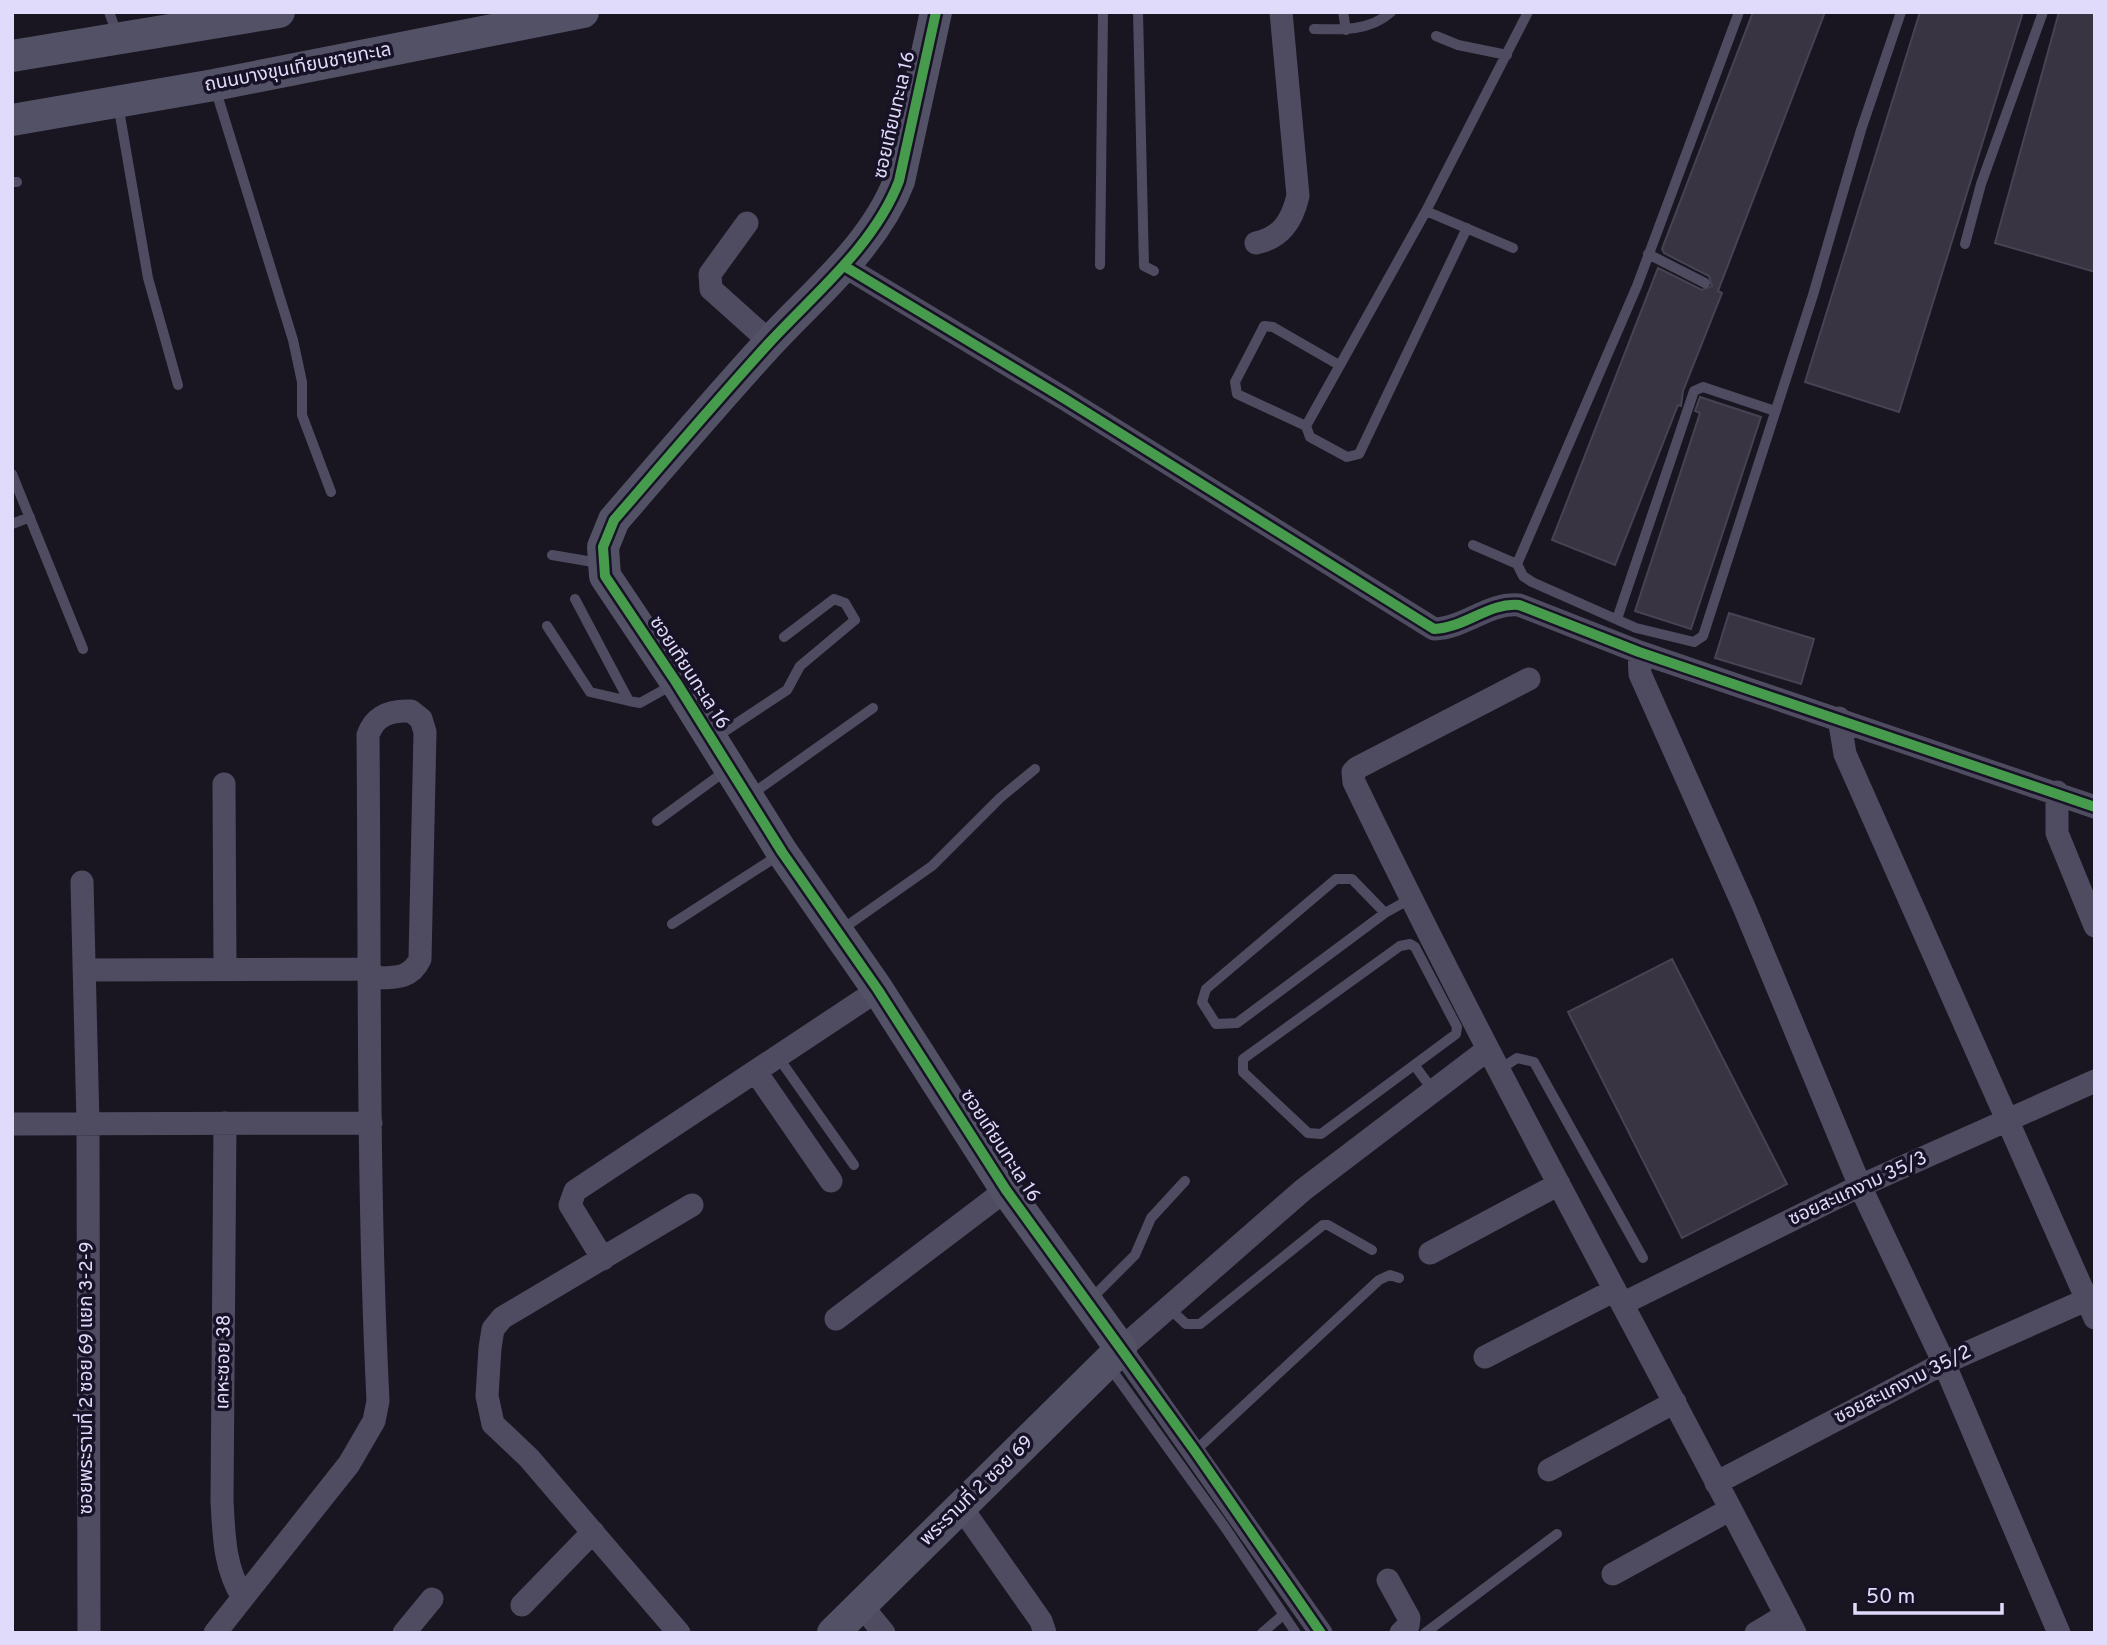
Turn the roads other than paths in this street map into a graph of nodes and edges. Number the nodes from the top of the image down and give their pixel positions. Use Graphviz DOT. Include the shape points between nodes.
graph roads {
  1 [pos="279,12"];
  2 [pos="583,12"];
  3 [pos="936,12"];
  4 [pos="1103,12"];
  5 [pos="1138,12"];
  6 [pos="1281,12"];
  7 [pos="1343,12"];
  8 [pos="1391,12"];
  9 [pos="1528,12"];
  10 [pos="1739,12"];
  11 [pos="1901,12"];
  12 [pos="2043,12"];
  13 [pos="197,19"];
  14 [pos="162,21"];
  15 [pos="114,25"];
  16 [pos="1314,29"];
  17 [pos="1346,30"];
  18 [pos="1436,36"];
  19 [pos="1507,55"];
  20 [pos="12,56"];
  21 [pos="214,85"];
  22 [pos="118,102"];
  23 [pos="12,120"];
  24 [pos="1426,211"];
  25 [pos="747,223"];
  26 [pos="1467,228"];
  27 [pos="1255,243"];
  28 [pos="1965,244"];
  29 [pos="1513,248"];
  30 [pos="1648,254"];
  31 [pos="1100,265"];
  32 [pos="844,266"];
  33 [pos="1154,271"];
  34 [pos="1705,283"];
  35 [pos="770,342"];
  36 [pos="1339,365"];
  37 [pos="178,384"];
  38 [pos="1775,411"];
  39 [pos="1306,426"];
  40 [pos="12,474"];
  41 [pos="331,492"];
  42 [pos="30,517"];
  43 [pos="12,524"];
  44 [pos="1473,545"];
  45 [pos="552,555"];
  46 [pos="602,564"];
  47 [pos="1517,564"];
  48 [pos="575,599"];
  49 [pos="1617,619"];
  50 [pos="547,626"];
  51 [pos="784,637"];
  52 [pos="83,649"];
  53 [pos="1639,652"];
  54 [pos="1529,679"];
  55 [pos="676,682"];
  56 [pos="629,701"];
  57 [pos="873,708"];
  58 [pos="1839,718"];
  59 [pos="711,741"];
  60 [pos="730,768"];
  61 [pos="1035,769"];
  62 [pos="224,784"];
  63 [pos="2057,792"];
  64 [pos="747,797"];
  65 [pos="2095,807"];
  66 [pos="657,821"];
  67 [pos="782,852"];
  68 [pos="82,882"];
  69 [pos="1410,899"];
  70 [pos="1385,913"];
  71 [pos="672,924"];
  72 [pos="2095,926"];
  73 [pos="838,932"];
  74 [pos="225,969"];
  75 [pos="85,970"];
  76 [pos="370,974"];
  77 [pos="878,990"];
  78 [pos="1487,1050"];
  79 [pos="778,1057"];
  80 [pos="1415,1066"];
  81 [pos="1499,1070"];
  82 [pos="756,1072"];
  83 [pos="2095,1082"];
  84 [pos="1432,1089"];
  85 [pos="2006,1122"];
  86 [pos="88,1123"];
  87 [pos="12,1124"];
  88 [pos="225,1124"];
  89 [pos="371,1124"];
  90 [pos="854,1165"];
  91 [pos="831,1181"];
  92 [pos="1185,1181"];
  93 [pos="1559,1184"];
  94 [pos="1860,1186"];
  95 [pos="1006,1190"];
  96 [pos="692,1205"];
  97 [pos="1372,1250"];
  98 [pos="1430,1253"];
  99 [pos="1643,1258"];
  100 [pos="603,1259"];
  101 [pos="1399,1278"];
  102 [pos="1620,1297"];
  103 [pos="1087,1303"];
  104 [pos="2092,1305"];
  105 [pos="1167,1306"];
  106 [pos="835,1319"];
  107 [pos="1114,1356"];
  108 [pos="1485,1357"];
  109 [pos="1944,1363"];
  110 [pos="1675,1402"];
  111 [pos="1195,1451"];
  112 [pos="1549,1470"];
  113 [pos="1716,1483"];
  114 [pos="961,1507"];
  115 [pos="1729,1510"];
  116 [pos="593,1532"];
  117 [pos="1557,1534"];
  118 [pos="1613,1574"];
  119 [pos="1388,1580"];
  120 [pos="242,1596"];
  121 [pos="432,1598"];
  122 [pos="522,1605"];
  123 [pos="861,1605"];
  124 [pos="1283,1615"];
  125 [pos="1791,1624"];
  126 [pos="89,1633"];
  127 [pos="215,1633"];
  128 [pos="404,1633"];
  129 [pos="679,1633"];
  130 [pos="832,1633"];
  131 [pos="884,1633"];
  132 [pos="1045,1633"];
  133 [pos="1262,1633"];
  134 [pos="1296,1633"];
  135 [pos="1321,1633"];
  136 [pos="1401,1633"];
  137 [pos="1425,1633"];
  138 [pos="1756,1633"];
  139 [pos="2059,1633"];
  1 -- 13 [label="street"];
  2 -- 21 [label="street, ถนนบางขุนเทียนชายทะเล"];
  3 -- 32 [label="street, ซอยเทียนทะเล 16" via="899,181"];
  4 -- 31 [label="lane"];
  5 -- 33 [label="lane" via="1144,266"];
  6 -- 27 [label="street" via="1298,196 1294,213 1273,239"];
  7 -- 17 [label="lane"];
  8 -- 17 [label="lane" via="1379,24"];
  9 -- 19 [label="lane"];
  10 -- 30 [label="lane"];
  11 -- 38 [label="lane"];
  12 -- 28 [label="lane" via="1981,184"];
  13 -- 14 [label="street"];
  14 -- 15 [label="street"];
  15 -- 20 [label="street"];
  16 -- 17 [label="lane"];
  18 -- 19 [label="lane"];
  19 -- 24 [label="lane"];
  21 -- 22 [label="street, ถนนบางขุนเทียนชายทะเล"];
  21 -- 41 [label="lane" via="293,340 302,383 302,415"];
  22 -- 23 [label="street, ถนนบางขุนเทียนชายทะเล"];
  22 -- 37 [label="lane" via="148,278"];
  24 -- 26 [label="lane"];
  24 -- 36 [label="lane"];
  25 -- 35 [label="street" via="709,282 711,289"];
  26 -- 29 [label="lane"];
  26 -- 39 [label="lane" via="1359,454 1347,457 1310,437"];
  30 -- 34 [label="lane"];
  30 -- 47 [label="lane"];
  32 -- 35 [label="street, ซอยเทียนทะเล 16"];
  32 -- 53 [label="street" via="1434,629 1451,627 1507,603"];
  35 -- 46 [label="street, ซอยเทียนทะเล 16" via="614,520 603,547"];
  36 -- 39 [label="lane"];
  36 -- 39 [label="lane" via="1264,326 1235,382 1237,394"];
  38 -- 49 [label="lane" via="1703,387 1694,391"];
  38 -- 49 [label="lane" via="1703,636 1694,642 1682,640"];
  40 -- 42 [label="lane"];
  42 -- 43 [label="lane"];
  42 -- 52 [label="lane"];
  44 -- 47 [label="lane"];
  45 -- 46 [label="lane"];
  46 -- 55 [label="street, ซอยเทียนทะเล 16" via="605,576"];
  47 -- 49 [label="lane" via="1532,582"];
  48 -- 56 [label="lane"];
  50 -- 56 [label="lane" via="590,692"];
  51 -- 59 [label="lane" via="834,599 845,603 855,620 800,666 787,690"];
  53 -- 58 [label="street"];
  53 -- 94 [label="street" via="1640,674 1744,907"];
  54 -- 69 [label="street" via="1353,772"];
  55 -- 56 [label="lane" via="640,703"];
  55 -- 59 [label="street, ซอยเทียนทะเล 16"];
  57 -- 64 [label="lane"];
  58 -- 63 [label="street"];
  58 -- 85 [label="street" via="1845,754"];
  59 -- 60 [label="street, ซอยเทียนทะเล 16"];
  60 -- 64 [label="street, ซอยเทียนทะเล 16"];
  60 -- 66 [label="lane"];
  61 -- 73 [label="lane" via="1000,797 932,866"];
  62 -- 74 [label="street"];
  63 -- 65 [label="street"];
  63 -- 72 [label="street" via="2055,816 2062,853"];
  64 -- 67 [label="street, ซอยเทียนทะเล 16"];
  67 -- 71 [label="lane"];
  67 -- 73 [label="street, ซอยเทียนทะเล 16"];
  68 -- 75 [label="street, ซอยพระรามที่ 2 ซอย 69 แยก 3-2-9"];
  69 -- 70 [label="lane"];
  69 -- 78 [label="street"];
  70 -- 70 [label="lane" via="1352,879 1336,879 1206,989 1202,1002 1216,1024 1237,1023"];
  73 -- 77 [label="street, ซอยเทียนทะเล 16"];
  74 -- 75 [label="street"];
  74 -- 76 [label="street"];
  75 -- 86 [label="street, ซอยพระรามที่ 2 ซอย 69 แยก 3-2-9"];
  76 -- 76 [label="street" via="407,976 420,959 425,732 421,719 411,711 382,715 372,722 368,735"];
  76 -- 89 [label="street"];
  77 -- 79 [label="street"];
  77 -- 95 [label="street, ซอยเทียนทะเล 16"];
  78 -- 81 [label="street"];
  78 -- 84 [label="street"];
  79 -- 82 [label="street"];
  79 -- 90 [label="lane"];
  80 -- 80 [label="lane" via="1458,1030 1415,947 1405,944 1241,1064 1247,1076 1308,1133 1315,1134"];
  80 -- 84 [label="lane"];
  81 -- 93 [label="street"];
  81 -- 99 [label="lane" via="1517,1058 1534,1062"];
  82 -- 91 [label="street"];
  82 -- 100 [label="street" via="575,1191 570,1205"];
  83 -- 85 [label="street, ซอยสะแกงาม 35/3"];
  84 -- 105 [label="street" via="1303,1190"];
  85 -- 94 [label="street, ซอยสะแกงาม 35/3"];
  85 -- 104 [label="street"];
  86 -- 87 [label="street"];
  86 -- 88 [label="street"];
  86 -- 126 [label="street, ซอยพระรามที่ 2 ซอย 69 แยก 3-2-9"];
  88 -- 89 [label="street"];
  88 -- 120 [label="street, เคหะซอย 38" via="223,1512 230,1577"];
  89 -- 120 [label="street" via="378,1401 374,1421 349,1464"];
  92 -- 103 [label="lane" via="1151,1218 1135,1255"];
  93 -- 98 [label="street"];
  93 -- 102 [label="street"];
  94 -- 102 [label="street, ซอยสะแกงาม 35/3"];
  94 -- 109 [label="street"];
  95 -- 103 [label="street, ซอยเทียนทะเล 16"];
  95 -- 106 [label="street"];
  96 -- 100 [label="street"];
  97 -- 105 [label="lane" via="1323,1225 1200,1324 1186,1324"];
  100 -- 116 [label="street" via="502,1318 493,1329 486,1396 492,1424 529,1458"];
  101 -- 111 [label="lane" via="1390,1275 1379,1280"];
  102 -- 108 [label="street, ซอยสะแกงาม 35/3"];
  102 -- 110 [label="street"];
  103 -- 107 [label="street, ซอยเทียนทะเล 16"];
  104 -- 109 [label="street, ซอยสะแกงาม 35/2"];
  105 -- 107 [label="street"];
  107 -- 111 [label="street"];
  107 -- 114 [label="street, พระรามที่ 2 ซอย 69"];
  107 -- 124 [label="lane"];
  109 -- 113 [label="street, ซอยสะแกงาม 35/2"];
  109 -- 139 [label="street"];
  110 -- 112 [label="street"];
  110 -- 113 [label="street"];
  111 -- 135 [label="street"];
  113 -- 115 [label="street"];
  114 -- 123 [label="street, พระรามที่ 2 ซอย 69"];
  114 -- 132 [label="street"];
  115 -- 118 [label="street"];
  115 -- 125 [label="street"];
  116 -- 122 [label="street"];
  116 -- 129 [label="street"];
  117 -- 137 [label="lane"];
  119 -- 136 [label="street" via="1409,1618"];
  120 -- 127 [label="street"];
  121 -- 128 [label="street"];
  123 -- 130 [label="street, พระรามที่ 2 ซอย 69"];
  123 -- 131 [label="street"];
  124 -- 133 [label="lane"];
  124 -- 134 [label="lane"];
  125 -- 138 [label="street"];
}
